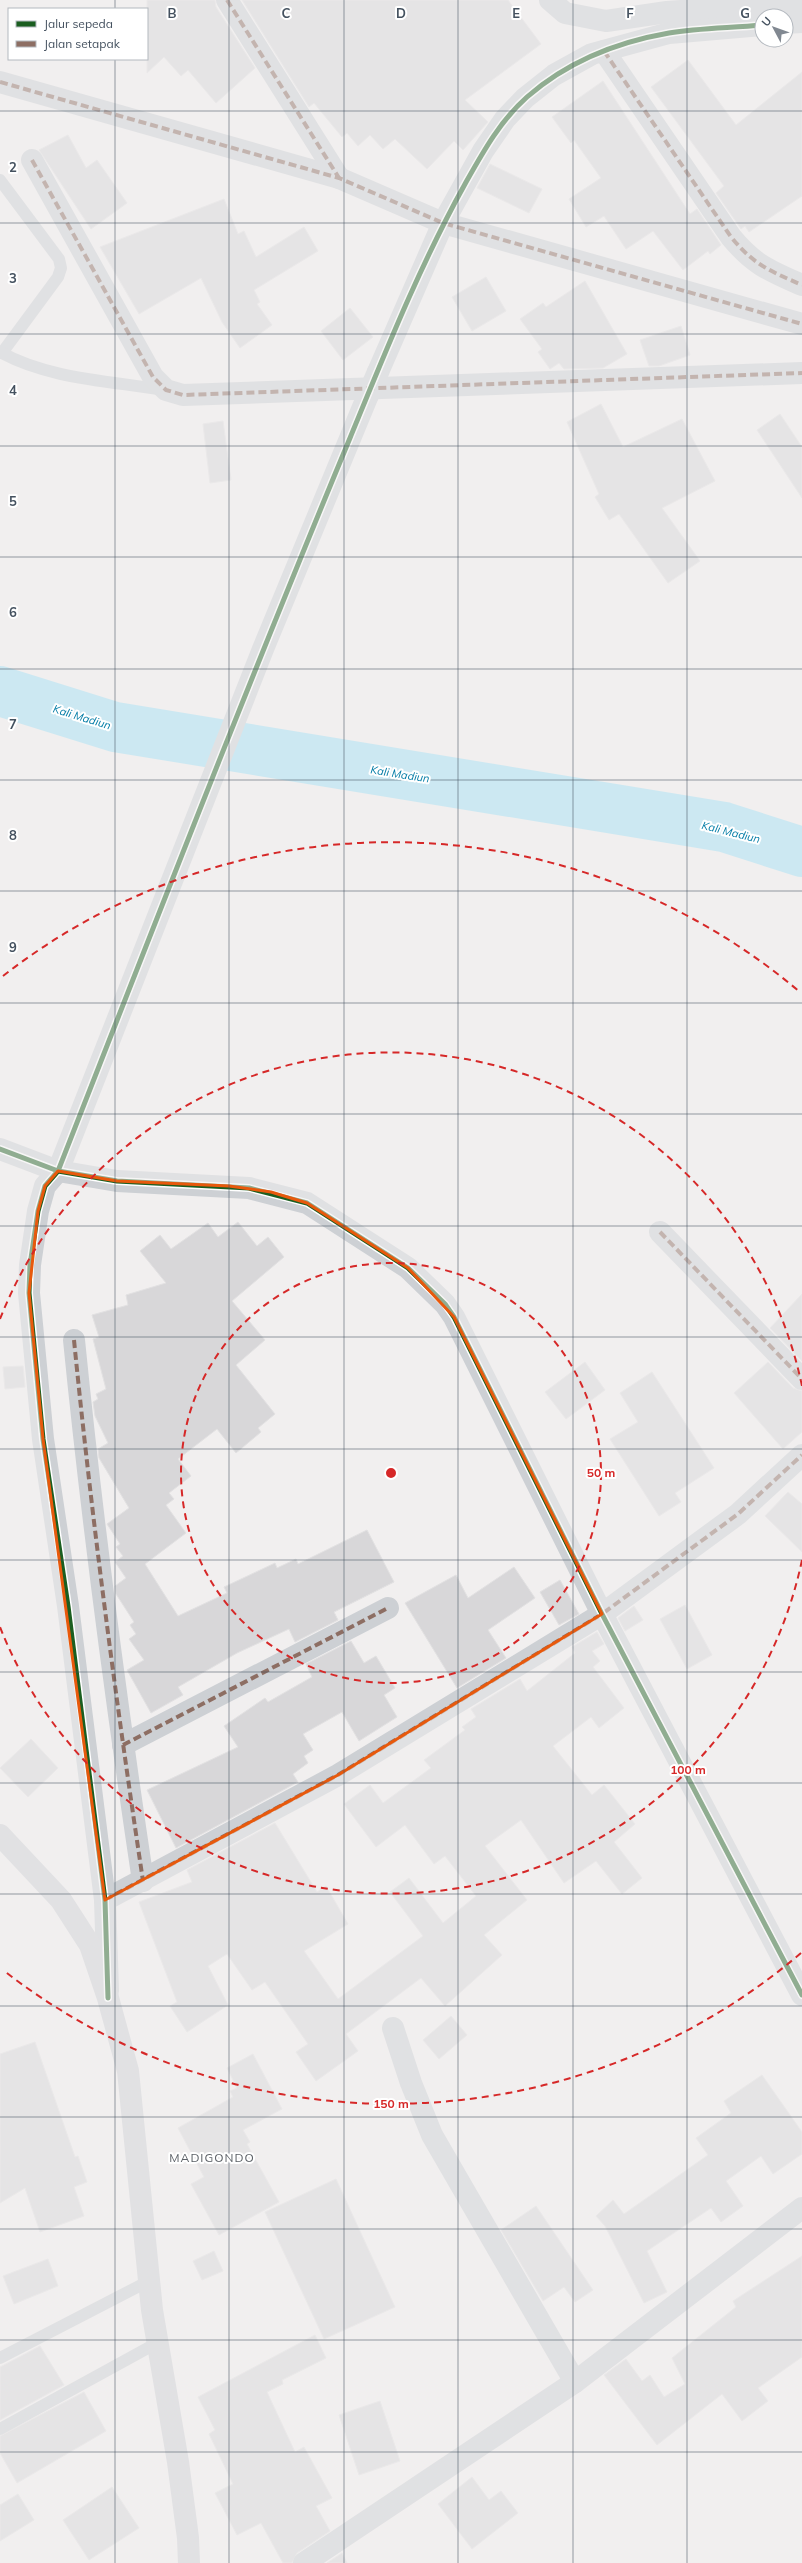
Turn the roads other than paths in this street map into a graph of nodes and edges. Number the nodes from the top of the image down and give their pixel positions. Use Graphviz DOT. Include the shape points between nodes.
graph roads {
  1 [pos="227,0"];
  2 [pos="550,0"];
  3 [pos="802,2"];
  4 [pos="695,5"];
  5 [pos="754,27"];
  6 [pos="604,51"];
  7 [pos="0,82"];
  8 [pos="32,160"];
  9 [pos="339,178"];
  10 [pos="0,180"];
  11 [pos="443,223"];
  12 [pos="802,285"];
  13 [pos="802,324"];
  14 [pos="1,353"];
  15 [pos="802,373"];
  16 [pos="166,390"];
  17 [pos="0,1149"];
  18 [pos="58,1171"];
  19 [pos="660,1232"];
  20 [pos="74,1340"];
  21 [pos="802,1380"];
  22 [pos="802,1455"];
  23 [pos="388,1608"];
  24 [pos="602,1614"];
  25 [pos="123,1745"];
  26 [pos="0,1835"];
  27 [pos="143,1881"];
  28 [pos="105,1900"];
  29 [pos="802,1995"];
  30 [pos="108,1998"];
  31 [pos="393,2028"];
  32 [pos="802,2208"];
  33 [pos="149,2281"];
  34 [pos="157,2343"];
  35 [pos="0,2358"];
  36 [pos="575,2382"];
  37 [pos="0,2429"];
  38 [pos="189,2563"];
  39 [pos="304,2563"];
  1 -- 9 [label="street"];
  2 -- 4 [label="street" via="565,12 581,18 606,21"];
  3 -- 4 [label="street"];
  5 -- 6 [label="street" via="669,33"];
  6 -- 11 [label="street" via="592,54 554,75 525,98 505,119"];
  6 -- 12 [label="street" via="748,257 770,271"];
  7 -- 9 [label="street"];
  8 -- 16 [label="street" via="152,377"];
  9 -- 11 [label="street"];
  10 -- 14 [label="lane" via="59,259 62,268"];
  11 -- 13 [label="street"];
  11 -- 18 [label="street, bridge" via="368,395 263,649"];
  14 -- 16 [label="lane" via="19,362 67,374"];
  15 -- 16 [label="street" via="221,394 183,395"];
  17 -- 18 [label="street"];
  18 -- 24 [label="street" via="117,1181 229,1186 271,1192 307,1203 408,1268 445,1304 454,1317"];
  18 -- 28 [label="street" via="45,1186 38,1211 30,1265 29,1293 43,1439 68,1606"];
  19 -- 21 [label="street"];
  20 -- 25 [label="street" via="83,1433"];
  22 -- 24 [label="street" via="738,1514"];
  23 -- 25 [label="street"];
  24 -- 27 [label="street" via="338,1775"];
  24 -- 29 [label="street"];
  25 -- 27 [label="street"];
  26 -- 30 [label="main road" via="61,1900 90,1945"];
  27 -- 28 [label="street"];
  28 -- 30 [label="street"];
  30 -- 33 [label="main road" via="128,2070"];
  31 -- 36 [label="street" via="432,2135"];
  32 -- 36 [label="street"];
  33 -- 34 [label="main road"];
  33 -- 35 [label="lane"];
  34 -- 37 [label="lane"];
  34 -- 38 [label="main road" via="178,2462"];
  36 -- 39 [label="street"];
}
